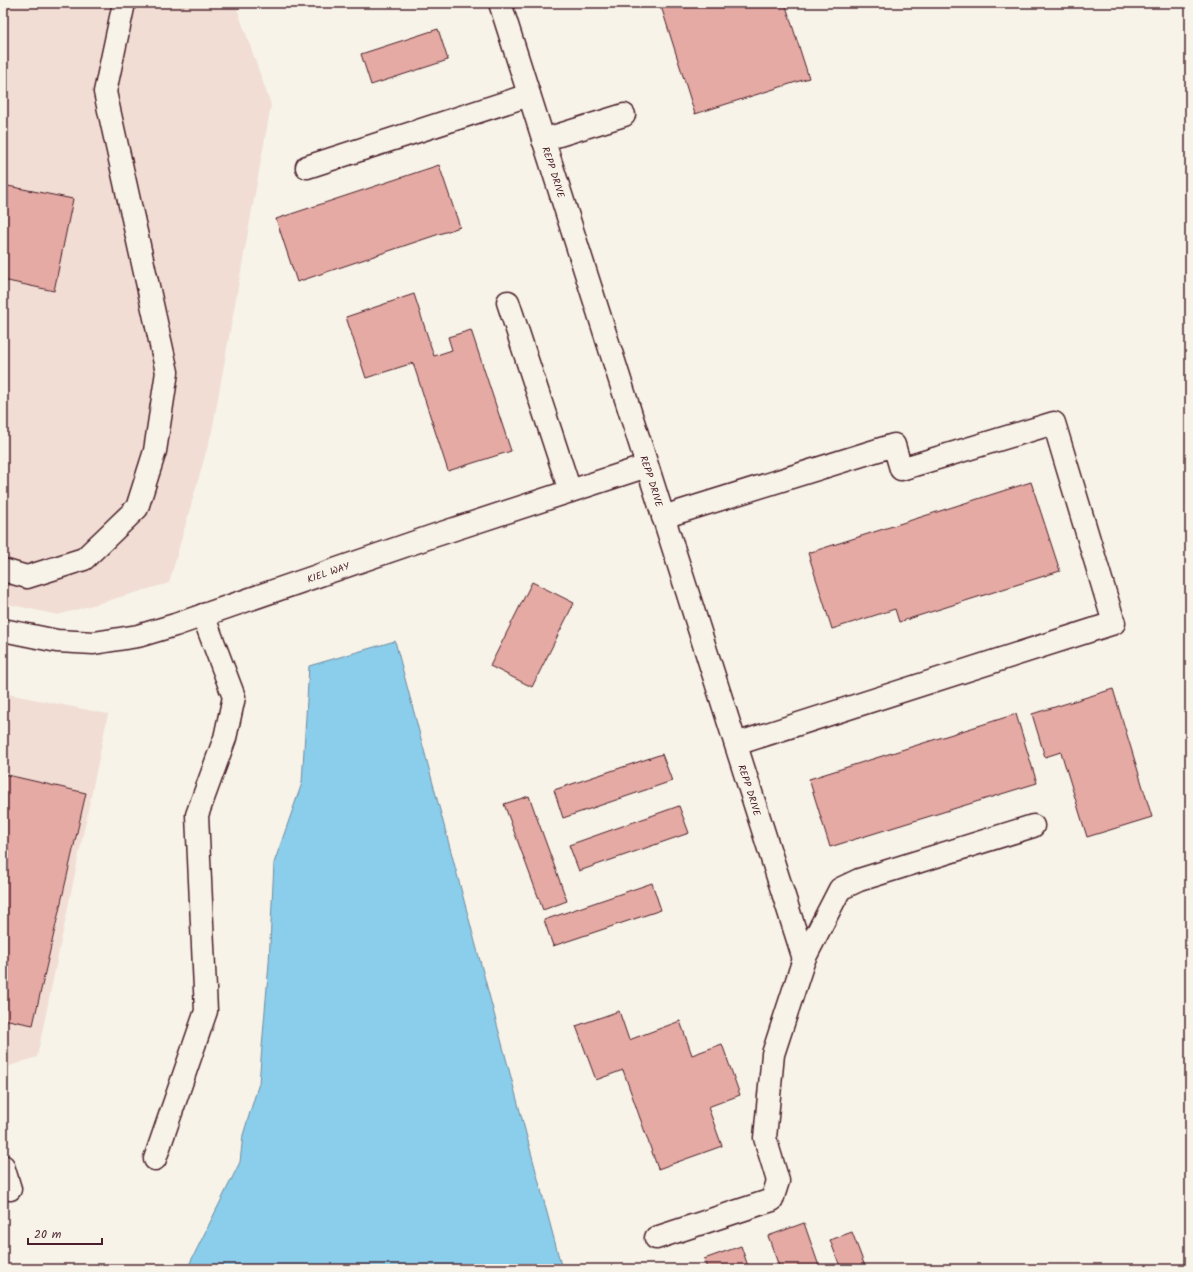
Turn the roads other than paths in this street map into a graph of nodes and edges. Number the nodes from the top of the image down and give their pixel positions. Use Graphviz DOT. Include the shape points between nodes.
graph roads {
  1 [pos="124,3"];
  2 [pos="500,3"];
  3 [pos="529,95"];
  4 [pos="624,115"];
  5 [pos="543,140"];
  6 [pos="307,167"];
  7 [pos="508,302"];
  8 [pos="647,466"];
  9 [pos="570,491"];
  10 [pos="664,517"];
  11 [pos="3,570"];
  12 [pos="203,615"];
  13 [pos="3,630"];
  14 [pos="736,744"];
  15 [pos="1033,826"];
  16 [pos="804,959"];
  17 [pos="155,1159"];
  18 [pos="3,1166"];
  19 [pos="10,1189"];
  20 [pos="656,1238"];
  1 -- 11 [label="street" via="104,92 167,372 155,451 137,508 84,559 27,577"];
  2 -- 3 [label="street, REPP DRIVE"];
  3 -- 5 [label="street, REPP DRIVE"];
  3 -- 6 [label="street"];
  4 -- 5 [label="street"];
  5 -- 8 [label="street, REPP DRIVE"];
  7 -- 9 [label="street"];
  8 -- 9 [label="street, KIEL WAY"];
  8 -- 10 [label="street, REPP DRIVE"];
  9 -- 12 [label="street, KIEL WAY"];
  10 -- 14 [label="street, REPP DRIVE"];
  10 -- 14 [label="street" via="894,445 901,469 1054,423 1114,623"];
  12 -- 13 [label="street, KIEL WAY" via="138,636 94,643 57,641"];
  12 -- 17 [label="street" via="234,697 225,738 197,815 206,1011"];
  14 -- 16 [label="street, REPP DRIVE"];
  15 -- 16 [label="street" via="859,880 840,889"];
  16 -- 20 [label="street" via="773,1054 765,1138 778,1181 772,1200"];
  18 -- 19 [label="street"];
}
